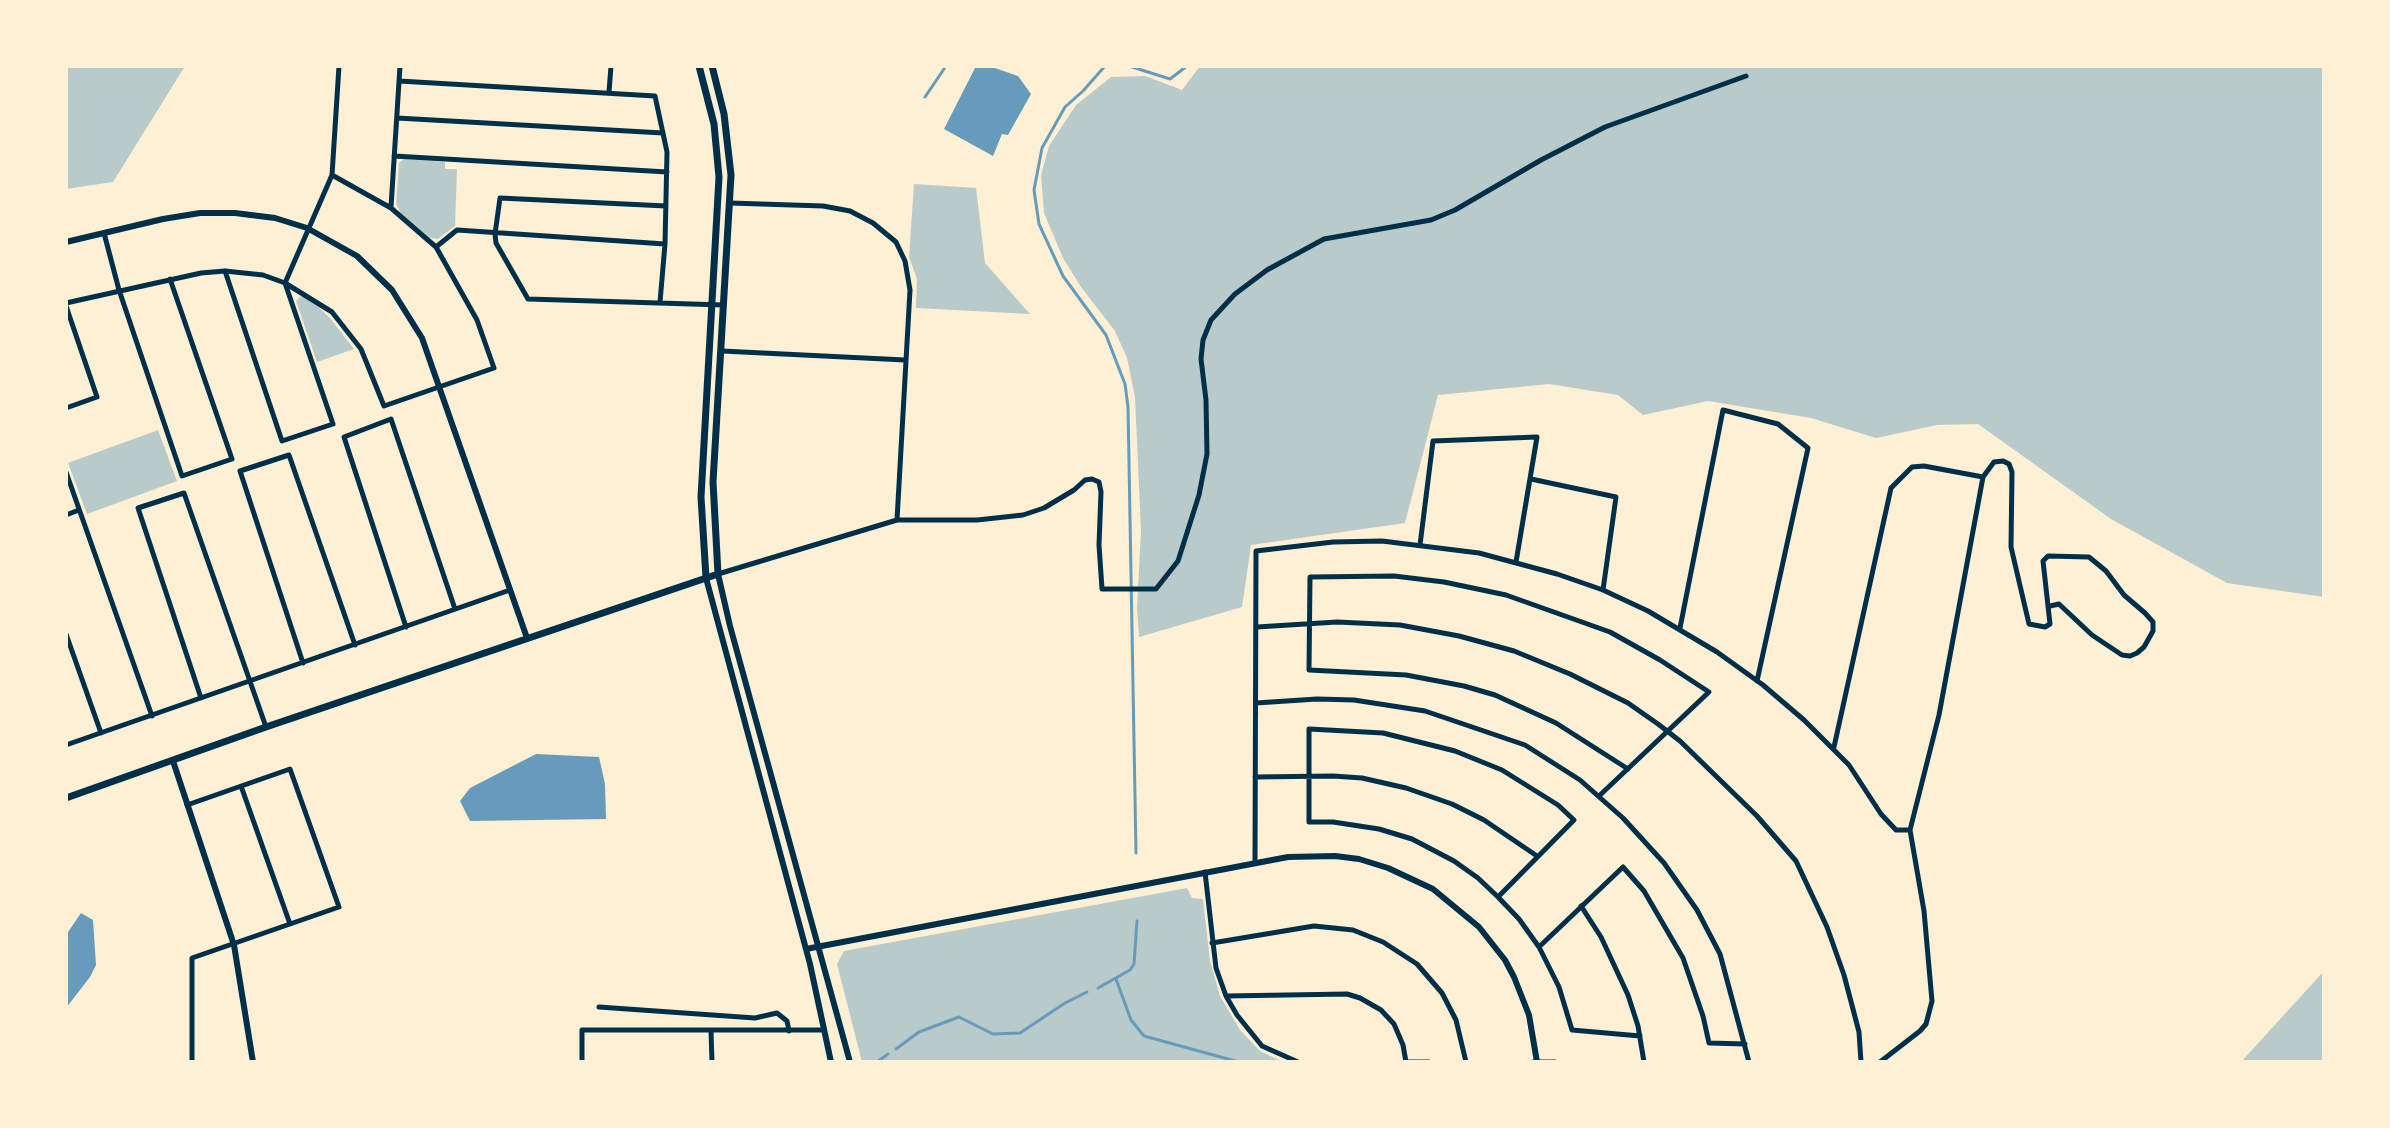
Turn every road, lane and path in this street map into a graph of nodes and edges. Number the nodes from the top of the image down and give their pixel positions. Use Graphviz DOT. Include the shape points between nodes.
graph roads {
  1 [pos="339,66"];
  2 [pos="400,66"];
  3 [pos="611,66"];
  4 [pos="699,66"];
  5 [pos="712,66"];
  6 [pos="1746,76"];
  7 [pos="399,81"];
  8 [pos="609,92"];
  9 [pos="397,118"];
  10 [pos="663,133"];
  11 [pos="394,156"];
  12 [pos="667,172"];
  13 [pos="332,175"];
  14 [pos="730,203"];
  15 [pos="666,206"];
  16 [pos="391,208"];
  17 [pos="307,228"];
  18 [pos="104,233"];
  19 [pos="495,234"];
  20 [pos="66,242"];
  21 [pos="665,244"];
  22 [pos="436,247"];
  23 [pos="225,271"];
  24 [pos="170,279"];
  25 [pos="285,283"];
  26 [pos="119,290"];
  27 [pos="660,302"];
  28 [pos="66,304"];
  29 [pos="712,304"];
  30 [pos="725,305"];
  31 [pos="722,351"];
  32 [pos="905,360"];
  33 [pos="440,387"];
  34 [pos="66,408"];
  35 [pos="66,472"];
  36 [pos="1983,477"];
  37 [pos="1531,479"];
  38 [pos="79,510"];
  39 [pos="66,515"];
  40 [pos="897,520"];
  41 [pos="1420,545"];
  42 [pos="1516,562"];
  43 [pos="718,574"];
  44 [pos="706,578"];
  45 [pos="510,590"];
  46 [pos="1603,590"];
  47 [pos="2050,606"];
  48 [pos="455,609"];
  49 [pos="1310,623"];
  50 [pos="406,627"];
  51 [pos="1257,627"];
  52 [pos="1680,628"];
  53 [pos="66,634"];
  54 [pos="527,638"];
  55 [pos="355,645"];
  56 [pos="304,663"];
  57 [pos="250,681"];
  58 [pos="1757,681"];
  59 [pos="201,698"];
  60 [pos="1256,703"];
  61 [pos="152,716"];
  62 [pos="266,727"];
  63 [pos="1668,732"];
  64 [pos="101,733"];
  65 [pos="66,745"];
  66 [pos="1834,748"];
  67 [pos="173,761"];
  68 [pos="1628,769"];
  69 [pos="1308,775"];
  70 [pos="1255,777"];
  71 [pos="241,786"];
  72 [pos="1599,796"];
  73 [pos="66,798"];
  74 [pos="187,805"];
  75 [pos="1910,830"];
  76 [pos="1537,856"];
  77 [pos="1255,863"];
  78 [pos="1205,872"];
  79 [pos="1498,897"];
  80 [pos="1581,906"];
  81 [pos="291,925"];
  82 [pos="1212,943"];
  83 [pos="234,945"];
  84 [pos="816,946"];
  85 [pos="1539,947"];
  86 [pos="806,949"];
  87 [pos="1226,996"];
  88 [pos="599,1007"];
  89 [pos="825,1029"];
  90 [pos="711,1031"];
  91 [pos="789,1031"];
  92 [pos="1640,1036"];
  93 [pos="1746,1044"];
  94 [pos="192,1062"];
  95 [pos="253,1062"];
  96 [pos="582,1062"];
  97 [pos="712,1062"];
  98 [pos="831,1062"];
  99 [pos="850,1062"];
  100 [pos="1298,1062"];
  101 [pos="1405,1062"];
  102 [pos="1429,1062"];
  103 [pos="1466,1062"];
  104 [pos="1536,1062"];
  105 [pos="1555,1062"];
  106 [pos="1644,1062"];
  107 [pos="1749,1062"];
  108 [pos="1861,1062"];
  109 [pos="1880,1062"];
  1 -- 13 [label="street"];
  2 -- 7 [label="street"];
  3 -- 8 [label="street"];
  4 -- 29 [label="main road" via="714,124 719,177"];
  5 -- 14 [label="main road" via="729,146"];
  6 -- 40 [label="street" via="1605,127 1431,220 1324,239 1235,294 1211,320 1203,340 1207,454 1182,551 1156,589 1102,589 1101,492 1099,482 1092,479 1023,515"];
  7 -- 8 [label="street"];
  7 -- 9 [label="street"];
  8 -- 10 [label="street" via="655,96"];
  9 -- 10 [label="street"];
  9 -- 11 [label="street"];
  10 -- 12 [label="street"];
  11 -- 12 [label="street"];
  11 -- 16 [label="street"];
  12 -- 15 [label="street"];
  13 -- 16 [label="street"];
  13 -- 17 [label="street"];
  14 -- 30 [label="main road"];
  14 -- 32 [label="street" via="850,211 896,242 910,290"];
  15 -- 19 [label="street" via="500,198"];
  15 -- 21 [label="street"];
  16 -- 22 [label="street"];
  17 -- 18 [label="street" via="275,218 200,213"];
  17 -- 25 [label="street"];
  17 -- 33 [label="street" via="357,256 392,290 422,338"];
  18 -- 20 [label="street"];
  18 -- 26 [label="street"];
  19 -- 21 [label="street"];
  19 -- 22 [label="street" via="457,230"];
  19 -- 27 [label="street" via="528,299"];
  21 -- 27 [label="street"];
  22 -- 33 [label="street" via="477,320 494,368"];
  23 -- 24 [label="street"];
  23 -- 25 [label="street"];
  23 -- 25 [label="street" via="282,441 333,424"];
  24 -- 26 [label="street"];
  24 -- 26 [label="street" via="232,459 182,476"];
  25 -- 33 [label="street" via="321,302 352,335 384,406"];
  26 -- 28 [label="street"];
  27 -- 29 [label="street"];
  28 -- 34 [label="street" via="97,397"];
  29 -- 30 [label="street"];
  29 -- 44 [label="main road" via="701,497"];
  30 -- 31 [label="main road"];
  31 -- 32 [label="street"];
  31 -- 43 [label="main road" via="713,482"];
  32 -- 40 [label="street"];
  33 -- 45 [label="street"];
  35 -- 38 [label="street"];
  36 -- 47 [label="street" via="1994,462 2009,464 2011,547 2029,624 2050,624"];
  36 -- 66 [label="street" via="1912,467 1891,488"];
  36 -- 75 [label="street" via="1939,715"];
  37 -- 41 [label="street" via="1537,437 1433,441"];
  37 -- 42 [label="street"];
  37 -- 46 [label="street" via="1616,497"];
  38 -- 39 [label="street"];
  38 -- 61 [label="street"];
  40 -- 43 [label="street"];
  41 -- 42 [label="street"];
  41 -- 51 [label="street" via="1333,542 1256,551"];
  42 -- 46 [label="street"];
  43 -- 44 [label="main road"];
  43 -- 84 [label="street"];
  44 -- 54 [label="main road"];
  44 -- 86 [label="street"];
  45 -- 48 [label="street"];
  45 -- 54 [label="street"];
  46 -- 52 [label="street"];
  47 -- 47 [label="street" via="2059,604 2122,655 2137,653 2153,631 2153,622 2089,557 2048,556 2043,561"];
  48 -- 50 [label="street"];
  48 -- 50 [label="street" via="391,419 344,437"];
  49 -- 51 [label="street"];
  49 -- 63 [label="street" via="1400,625 1500,647 1600,688"];
  49 -- 63 [label="street" via="1310,577 1394,576 1506,595 1610,632 1709,692"];
  49 -- 68 [label="street" via="1309,670 1406,675 1495,695 1556,723"];
  50 -- 55 [label="street"];
  51 -- 60 [label="street"];
  52 -- 58 [label="street"];
  52 -- 58 [label="street" via="1723,410 1778,424 1808,448"];
  53 -- 64 [label="street"];
  54 -- 62 [label="main road"];
  55 -- 56 [label="street"];
  55 -- 56 [label="street" via="289,455 240,471"];
  56 -- 57 [label="street"];
  57 -- 59 [label="street"];
  57 -- 59 [label="street" via="184,493 138,508"];
  57 -- 62 [label="street"];
  58 -- 66 [label="street"];
  59 -- 61 [label="street"];
  60 -- 70 [label="street"];
  60 -- 72 [label="street" via="1354,700 1438,714 1525,745"];
  61 -- 64 [label="street"];
  62 -- 67 [label="main road"];
  63 -- 68 [label="street"];
  63 -- 108 [label="street" via="1757,816 1796,861 1844,975"];
  64 -- 65 [label="street"];
  66 -- 75 [label="street" via="1881,814 1896,830"];
  67 -- 73 [label="main road"];
  67 -- 74 [label="street"];
  68 -- 72 [label="street"];
  69 -- 70 [label="street"];
  69 -- 76 [label="street" via="1362,778 1429,796 1484,820"];
  69 -- 76 [label="street" via="1309,729 1383,733 1455,751 1502,770 1574,820"];
  69 -- 79 [label="street" via="1309,822 1352,824 1412,839 1466,869"];
  70 -- 77 [label="street"];
  71 -- 74 [label="street"];
  71 -- 81 [label="street"];
  71 -- 81 [label="street" via="290,769 315,838 339,907"];
  72 -- 93 [label="street" via="1664,863 1697,910 1720,954"];
  74 -- 83 [label="street"];
  75 -- 109 [label="street" via="1932,1001 1926,1024"];
  76 -- 79 [label="street"];
  77 -- 78 [label="street"];
  77 -- 104 [label="street" via="1314,856 1359,859 1412,878 1450,900 1479,927 1510,969 1529,1015"];
  78 -- 82 [label="street"];
  78 -- 84 [label="street"];
  79 -- 85 [label="street"];
  80 -- 85 [label="street"];
  80 -- 92 [label="street" via="1611,955"];
  80 -- 93 [label="street" via="1623,867 1644,891 1683,958 1709,1043"];
  81 -- 83 [label="street"];
  82 -- 87 [label="street"];
  82 -- 103 [label="street" via="1314,926 1353,930 1383,942 1417,964 1442,993 1456,1020"];
  83 -- 94 [label="street" via="192,958"];
  83 -- 95 [label="street"];
  84 -- 86 [label="street"];
  84 -- 99 [label="street"];
  85 -- 92 [label="street" via="1572,1030"];
  86 -- 89 [label="street"];
  87 -- 100 [label="street" via="1262,1046"];
  87 -- 101 [label="street" via="1360,998 1394,1024"];
  88 -- 91 [label="street" via="755,1018 777,1013"];
  89 -- 91 [label="street"];
  89 -- 98 [label="street"];
  90 -- 91 [label="street"];
  90 -- 96 [label="street" via="582,1030"];
  90 -- 97 [label="street"];
  92 -- 106 [label="street"];
  93 -- 107 [label="street"];
  101 -- 102 [label="street"];
  104 -- 105 [label="street"];
}
